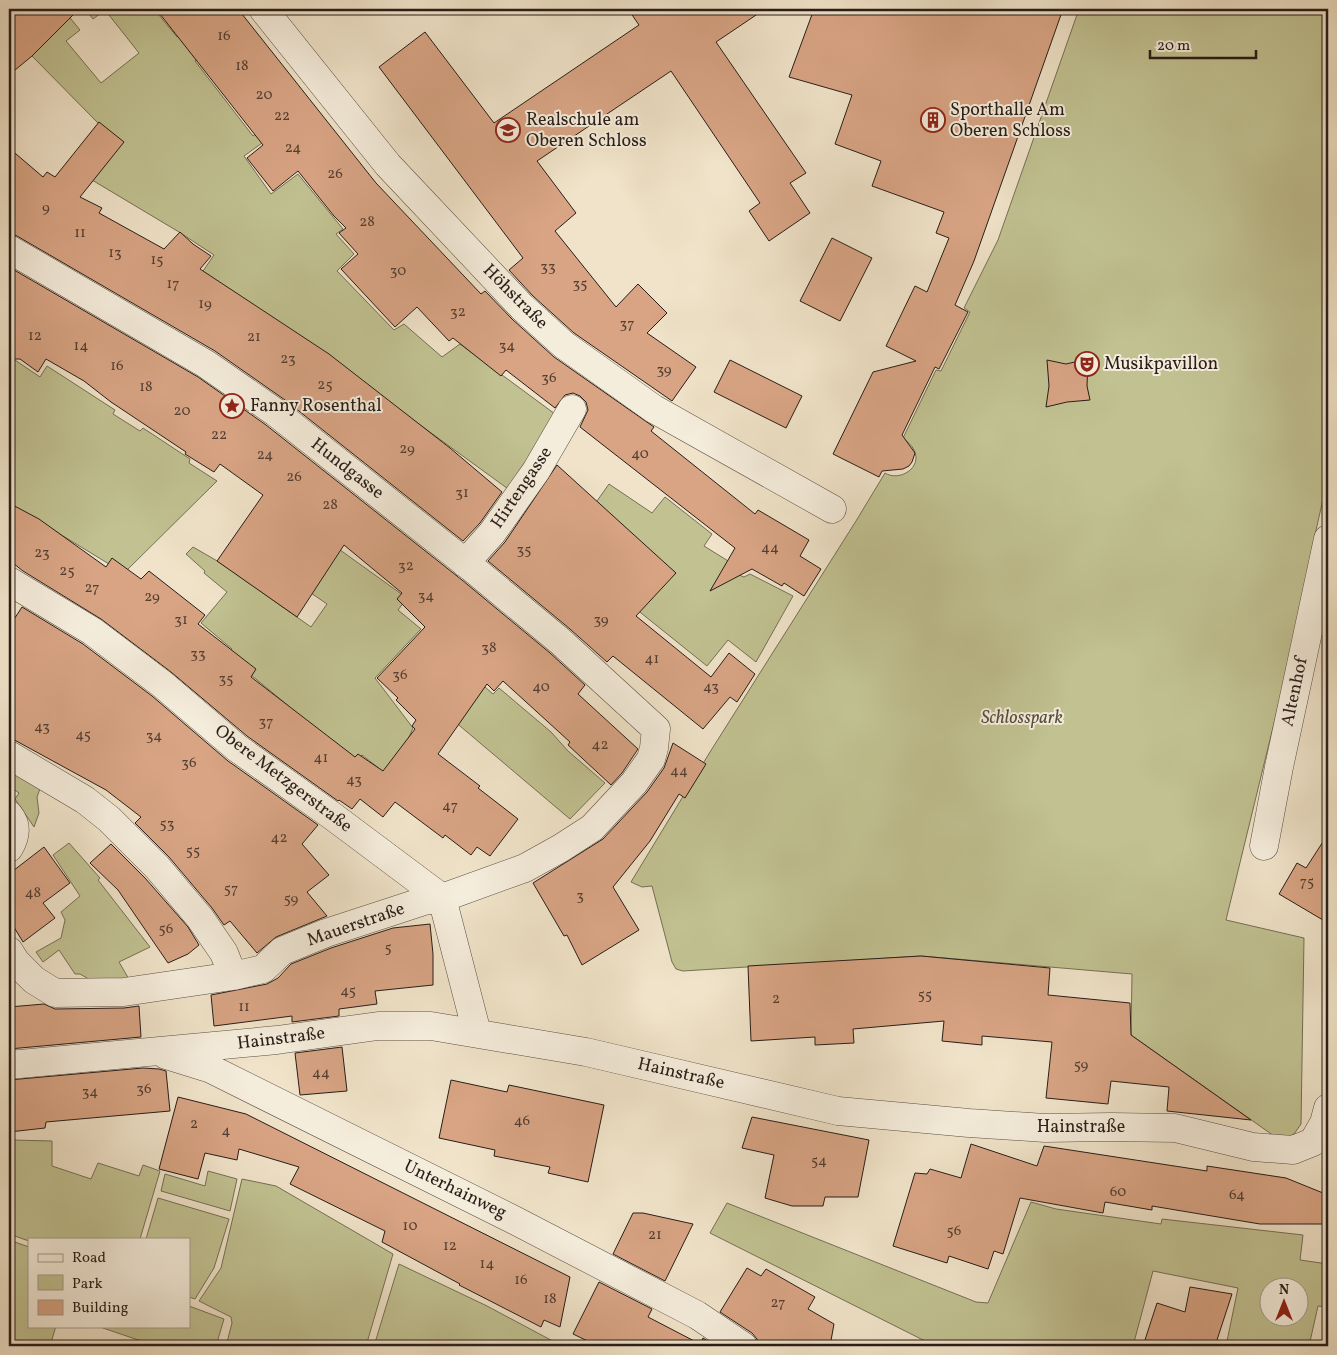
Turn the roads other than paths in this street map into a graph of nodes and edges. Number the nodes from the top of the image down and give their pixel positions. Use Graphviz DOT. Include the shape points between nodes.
graph roads {
  1 [pos="263,9"];
  2 [pos="9,249"];
  3 [pos="572,409"];
  4 [pos="832,509"];
  5 [pos="1328,539"];
  6 [pos="465,563"];
  7 [pos="9,581"];
  8 [pos="656,729"];
  9 [pos="9,754"];
  10 [pos="9,815"];
  11 [pos="1264,846"];
  12 [pos="9,848"];
  13 [pos="442,898"];
  14 [pos="9,951"];
  15 [pos="233,976"];
  16 [pos="477,1033"];
  17 [pos="158,1052"];
  18 [pos="9,1065"];
  19 [pos="1328,1108"];
  20 [pos="743,1346"];
  1 -- 4 [label="street, Höhstraße" via="388,165 522,307 564,345 654,409"];
  2 -- 6 [label="street, Hundgasse" via="206,364 275,412"];
  3 -- 6 [label="street, Hirtengasse" via="536,471 492,533"];
  5 -- 11 [label="street, Altenhof"];
  6 -- 8 [label="street, Hundgasse" via="560,641"];
  7 -- 13 [label="street, Obere Metzgerstraße" via="92,631 238,748"];
  8 -- 13 [label="street, Mauerstraße" via="651,759 634,783 592,828 525,868"];
  9 -- 15 [label="street" via="85,800 144,853 200,918 224,953"];
  10 -- 12 [label="street" via="15,829"];
  13 -- 15 [label="street, Mauerstraße" via="326,933 282,951 263,968"];
  13 -- 16 [label="street"];
  14 -- 15 [label="street, Mauerstraße" via="34,980 55,993 124,992"];
  16 -- 17 [label="street, Hainstraße" via="431,1026 378,1026"];
  16 -- 19 [label="street, Hainstraße" via="586,1052 838,1111 969,1123 1045,1128 1176,1128 1254,1147 1293,1150 1313,1142"];
  17 -- 18 [label="street, Hainstraße"];
  17 -- 20 [label="street, Unterhainweg" via="211,1069 516,1221 697,1315"];
}
